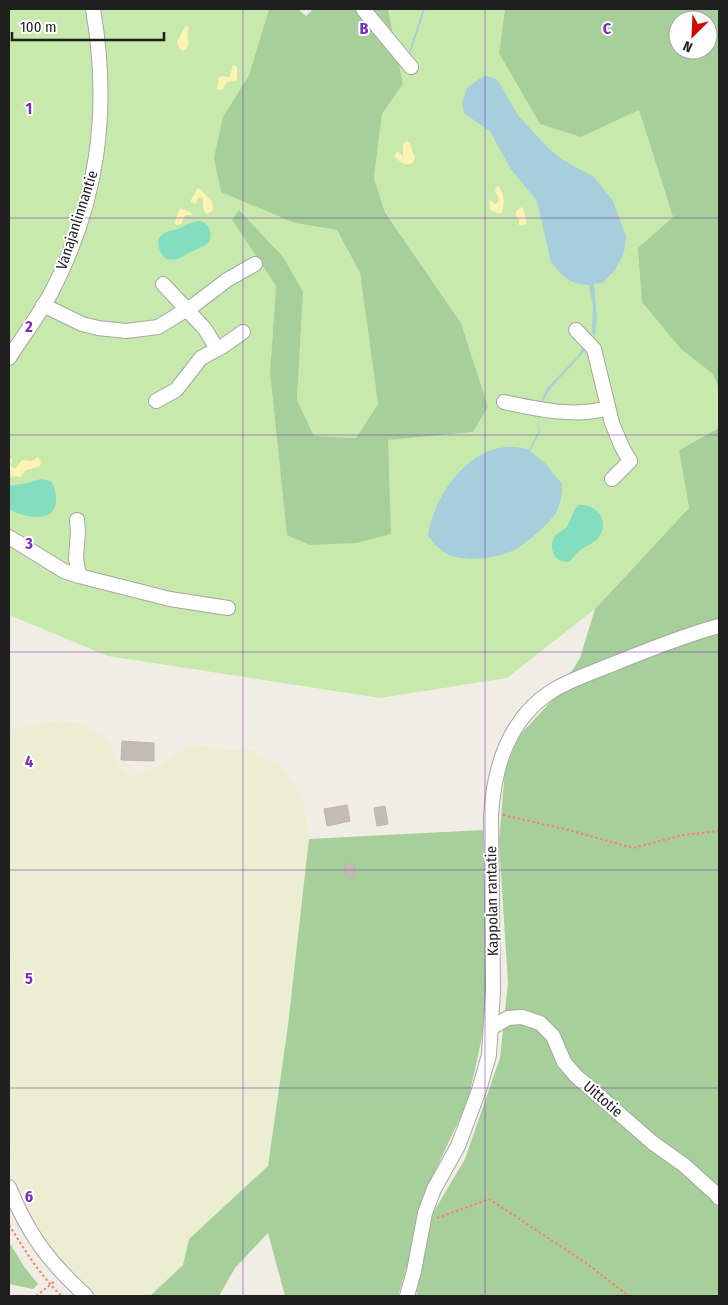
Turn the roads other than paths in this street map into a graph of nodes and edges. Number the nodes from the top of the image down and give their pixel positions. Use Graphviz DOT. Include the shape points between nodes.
graph roads {
  1 [pos="94,9"];
  2 [pos="363,9"];
  3 [pos="411,67"];
  4 [pos="255,264"];
  5 [pos="163,284"];
  6 [pos="44,305"];
  7 [pos="187,310"];
  8 [pos="576,330"];
  9 [pos="243,332"];
  10 [pos="217,349"];
  11 [pos="9,358"];
  12 [pos="156,401"];
  13 [pos="504,402"];
  14 [pos="608,408"];
  15 [pos="612,479"];
  16 [pos="77,520"];
  17 [pos="9,537"];
  18 [pos="79,576"];
  19 [pos="228,608"];
  20 [pos="719,626"];
  21 [pos="492,1028"];
  22 [pos="9,1187"];
  23 [pos="719,1198"];
  24 [pos="86,1296"];
  25 [pos="407,1296"];
  1 -- 6 [label="street, Vanajanlinnantie" via="99,40 102,110 98,152 70,251"];
  2 -- 3 [label="street"];
  4 -- 7 [label="street"];
  5 -- 7 [label="street"];
  6 -- 7 [label="street" via="82,324 126,331 158,327"];
  6 -- 11 [label="street, Vanajanlinnantie"];
  7 -- 10 [label="street" via="205,329"];
  8 -- 14 [label="street" via="594,349"];
  9 -- 10 [label="street"];
  10 -- 12 [label="street" via="201,358 176,390"];
  13 -- 14 [label="street" via="540,410 592,413"];
  14 -- 15 [label="street" via="630,461"];
  16 -- 18 [label="street"];
  17 -- 18 [label="street" via="64,571"];
  18 -- 19 [label="street"];
  20 -- 21 [label="street, Kappolan rantatie" via="665,643 552,691 527,711 510,734 492,789"];
  21 -- 23 [label="street, Uittotie" via="508,1018 522,1017 540,1023 553,1036 564,1062 576,1076"];
  21 -- 25 [label="street, Kappolan rantatie" via="489,1055 479,1090 458,1146 424,1213"];
  22 -- 24 [label="street" via="20,1214 41,1248"];
}
